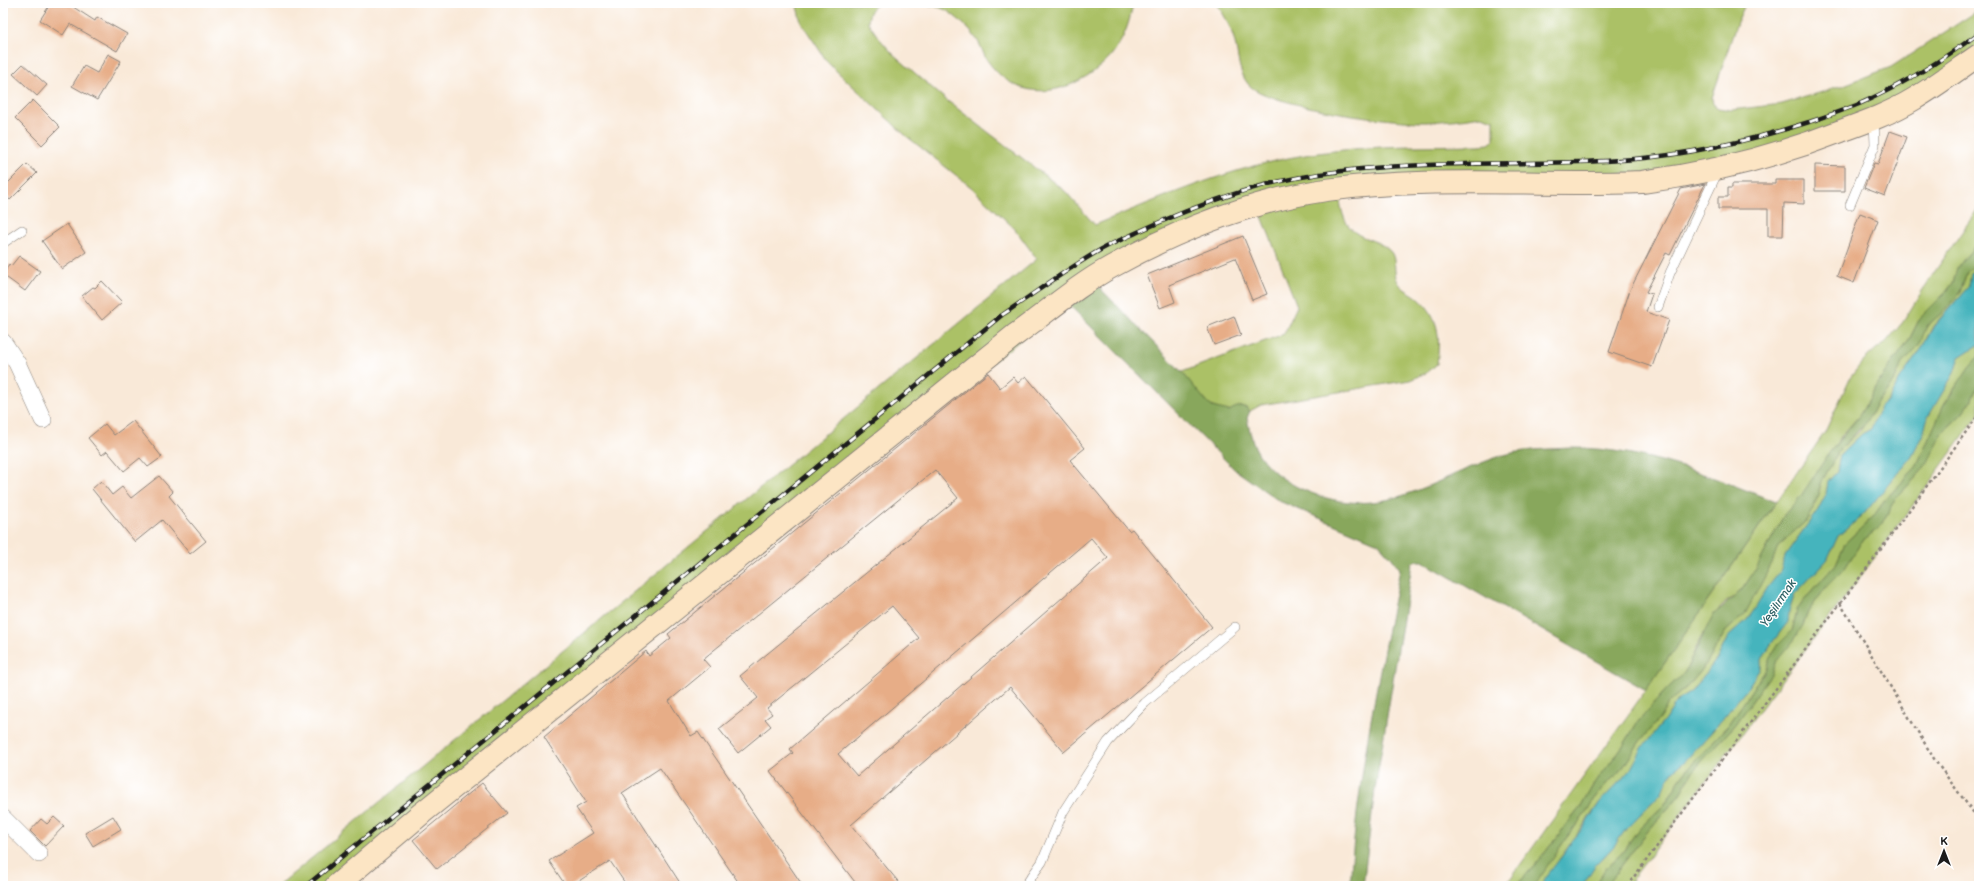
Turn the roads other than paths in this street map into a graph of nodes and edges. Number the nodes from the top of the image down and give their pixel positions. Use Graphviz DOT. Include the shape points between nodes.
graph roads {
  1 [pos="1979,55"];
  2 [pos="1874,119"];
  3 [pos="1718,169"];
  4 [pos="1850,205"];
  5 [pos="22,230"];
  6 [pos="3,243"];
  7 [pos="1658,307"];
  8 [pos="3,342"];
  9 [pos="43,420"];
  10 [pos="1234,627"];
  11 [pos="3,818"];
  12 [pos="39,854"];
  13 [pos="336,886"];
  14 [pos="1025,886"];
  1 -- 2 [label="street" via="1914,100"];
  2 -- 3 [label="street" via="1785,152"];
  2 -- 4 [label="lane" via="1875,144"];
  3 -- 7 [label="lane" via="1670,273"];
  3 -- 13 [label="street" via="1642,182 1416,183 1325,190 1281,199 1223,217 1170,238 1112,267 1008,340 434,803"];
  5 -- 6 [label="lane"];
  8 -- 9 [label="street" via="17,363"];
  10 -- 14 [label="lane" via="1145,703 1108,742 1063,812 1042,862"];
  11 -- 12 [label="street"];
}
